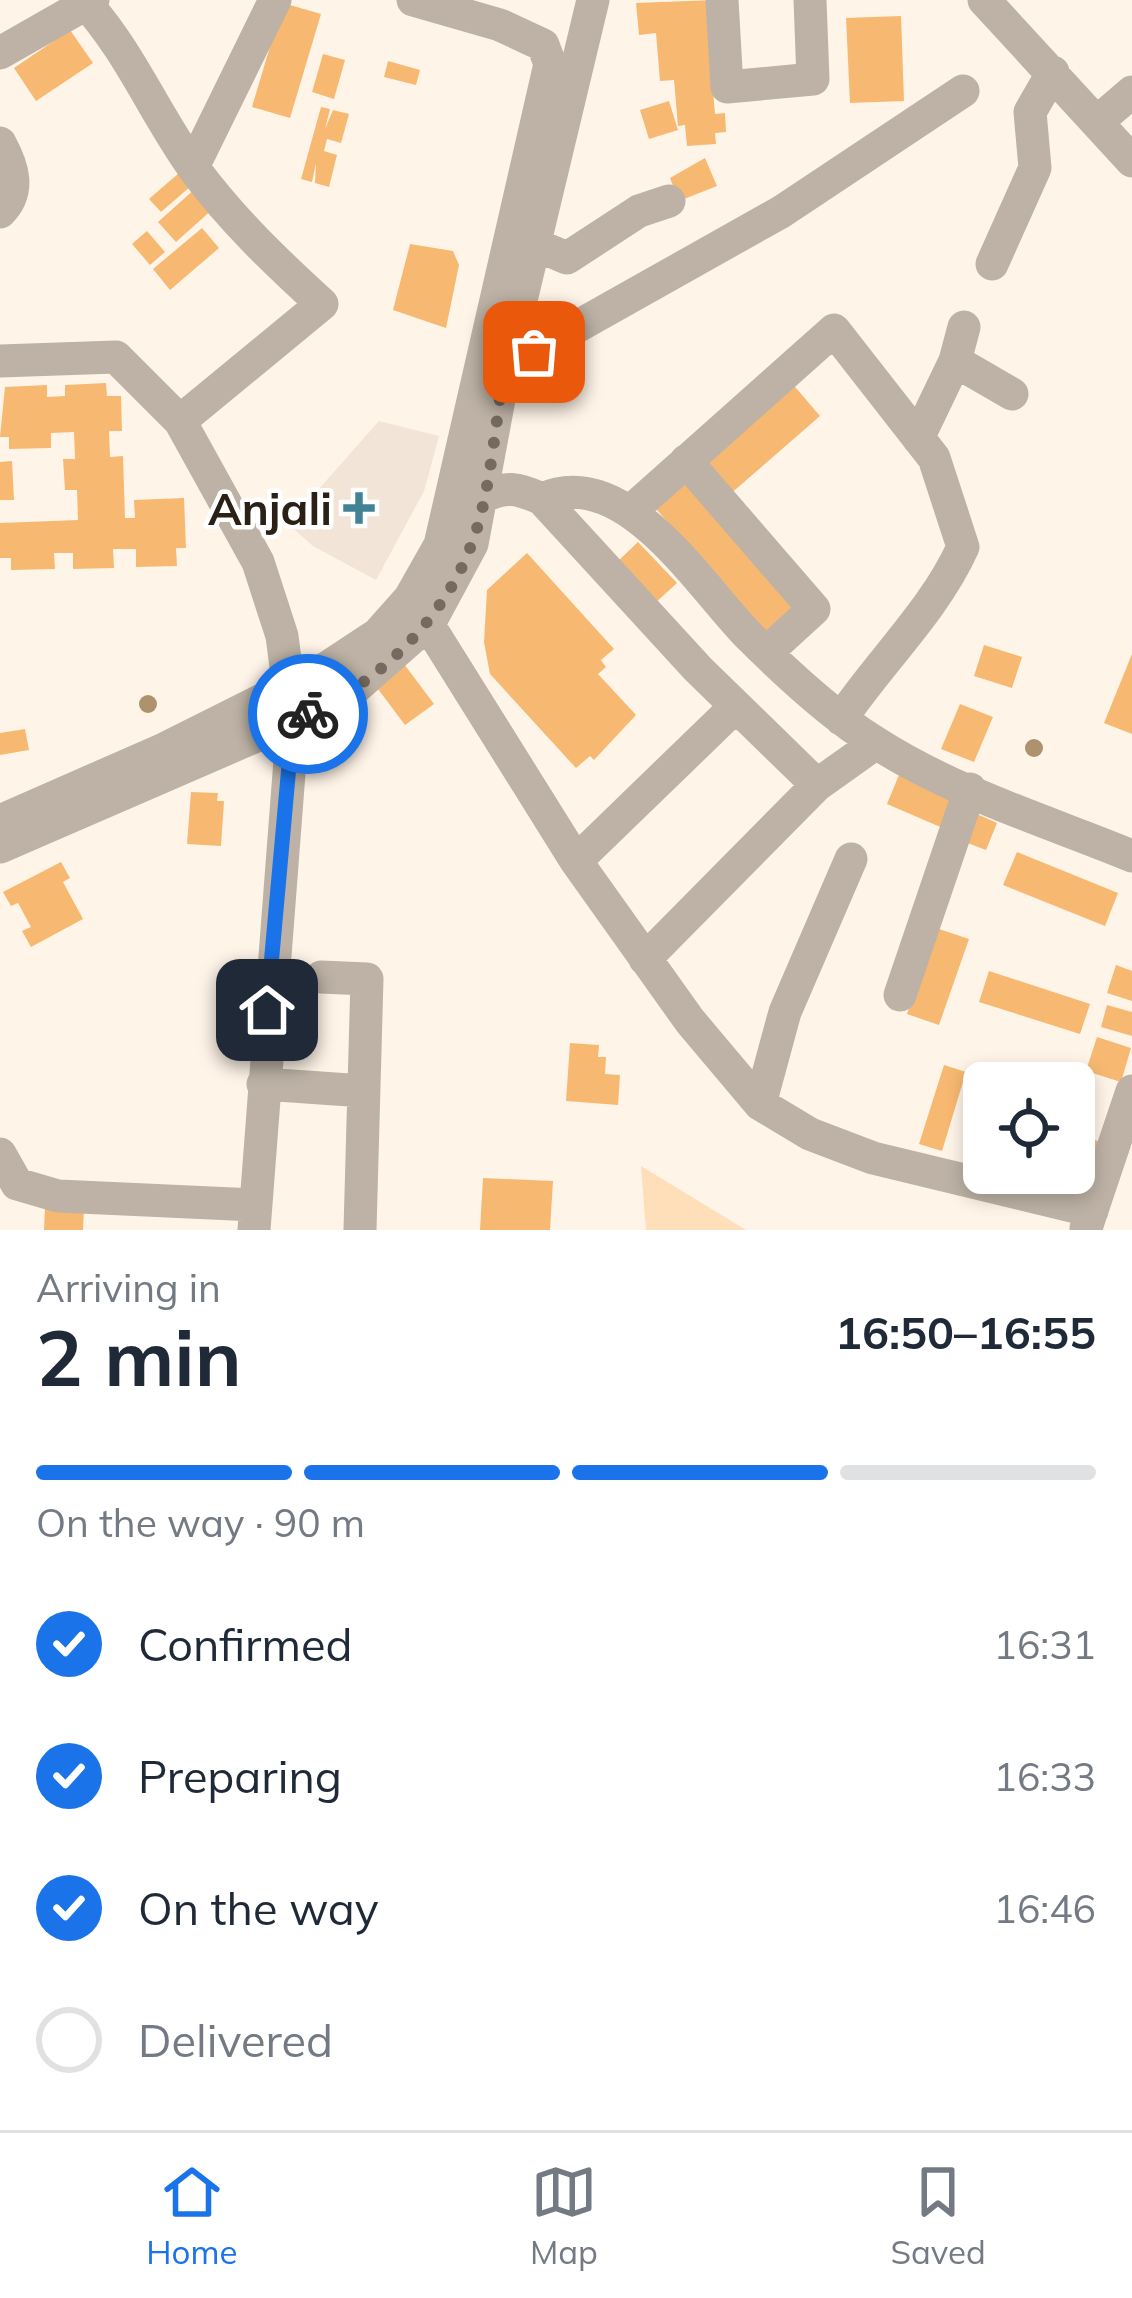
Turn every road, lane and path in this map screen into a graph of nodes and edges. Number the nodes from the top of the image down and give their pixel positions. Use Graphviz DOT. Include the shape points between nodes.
graph roads {
  1 [pos="275,0"];
  2 [pos="413,0"];
  3 [pos="592,0"];
  4 [pos="722,0"];
  5 [pos="810,0"];
  6 [pos="984,0"];
  7 [pos="88,2"];
  8 [pos="0,53"];
  9 [pos="1053,72"];
  10 [pos="963,91"];
  11 [pos="1132,92"];
  12 [pos="1097,122"];
  13 [pos="0,143"];
  14 [pos="1132,161"];
  15 [pos="193,167"];
  16 [pos="669,200"];
  17 [pos="0,212"];
  18 [pos="534,244"];
  19 [pos="992,263"];
  20 [pos="964,327"];
  21 [pos="0,361"];
  22 [pos="956,361"];
  23 [pos="505,368"];
  24 [pos="1012,394"];
  25 [pos="180,421"];
  26 [pos="917,438"];
  27 [pos="686,461"];
  28 [pos="481,498"];
  29 [pos="542,499"];
  30 [pos="633,509"];
  31 [pos="420,610"];
  32 [pos="767,652"];
  33 [pos="288,686"];
  34 [pos="736,706"];
  35 [pos="842,719"];
  36 [pos="293,721"];
  37 [pos="876,743"];
  38 [pos="818,784"];
  39 [pos="970,789"];
  40 [pos="0,821"];
  41 [pos="0,847"];
  42 [pos="1132,856"];
  43 [pos="851,860"];
  44 [pos="576,861"];
  45 [pos="646,959"];
  46 [pos="321,977"];
  47 [pos="900,995"];
  48 [pos="263,1084"];
  49 [pos="364,1090"];
  50 [pos="1132,1091"];
  51 [pos="760,1104"];
  52 [pos="0,1154"];
  53 [pos="254,1217"];
  54 [pos="1089,1220"];
  55 [pos="360,1230"];
  1 -- 15 [label="street"];
  2 -- 31 [label="street" via="543,45 550,80"];
  3 -- 18 [label="street"];
  4 -- 5 [label="street" via="728,87 813,79"];
  6 -- 9 [label="street"];
  7 -- 8 [label="street"];
  7 -- 15 [label="street"];
  9 -- 12 [label="street"];
  9 -- 19 [label="street" via="1030,112 1035,168"];
  10 -- 23 [label="street" via="781,212"];
  11 -- 12 [label="street"];
  12 -- 14 [label="street"];
  13 -- 17 [label="street" via="14,177"];
  15 -- 25 [label="street" via="255,243 322,304"];
  16 -- 18 [label="street" via="567,258"];
  18 -- 23 [label="street"];
  20 -- 22 [label="street"];
  21 -- 25 [label="street" via="116,357"];
  22 -- 24 [label="street"];
  22 -- 26 [label="street"];
  23 -- 28 [label="street"];
  25 -- 33 [label="street" via="273,598"];
  26 -- 27 [label="street" via="834,330"];
  26 -- 35 [label="street" via="934,458 963,548 942,594"];
  27 -- 30 [label="street"];
  27 -- 32 [label="street" via="814,609"];
  28 -- 29 [label="street" via="518,488"];
  28 -- 31 [label="street" via="472,544"];
  29 -- 30 [label="street" via="586,494"];
  29 -- 34 [label="street"];
  30 -- 32 [label="street"];
  31 -- 33 [label="street"];
  31 -- 36 [label="street" via="344,698"];
  31 -- 44 [label="street"];
  32 -- 35 [label="street"];
  33 -- 36 [label="street"];
  33 -- 40 [label="street"];
  34 -- 38 [label="street"];
  34 -- 44 [label="street"];
  35 -- 37 [label="street"];
  36 -- 41 [label="street"];
  36 -- 48 [label="street"];
  37 -- 38 [label="street"];
  37 -- 39 [label="street"];
  38 -- 45 [label="street"];
  39 -- 42 [label="street"];
  39 -- 47 [label="street"];
  43 -- 51 [label="street" via="785,1012"];
  44 -- 45 [label="street"];
  45 -- 51 [label="street"];
  46 -- 49 [label="street" via="367,980"];
  48 -- 49 [label="street"];
  48 -- 53 [label="street"];
  49 -- 55 [label="street"];
  50 -- 54 [label="street"];
  51 -- 54 [label="street" via="810,1135 873,1158"];
  52 -- 53 [label="street" via="17,1184 58,1196"];
}
